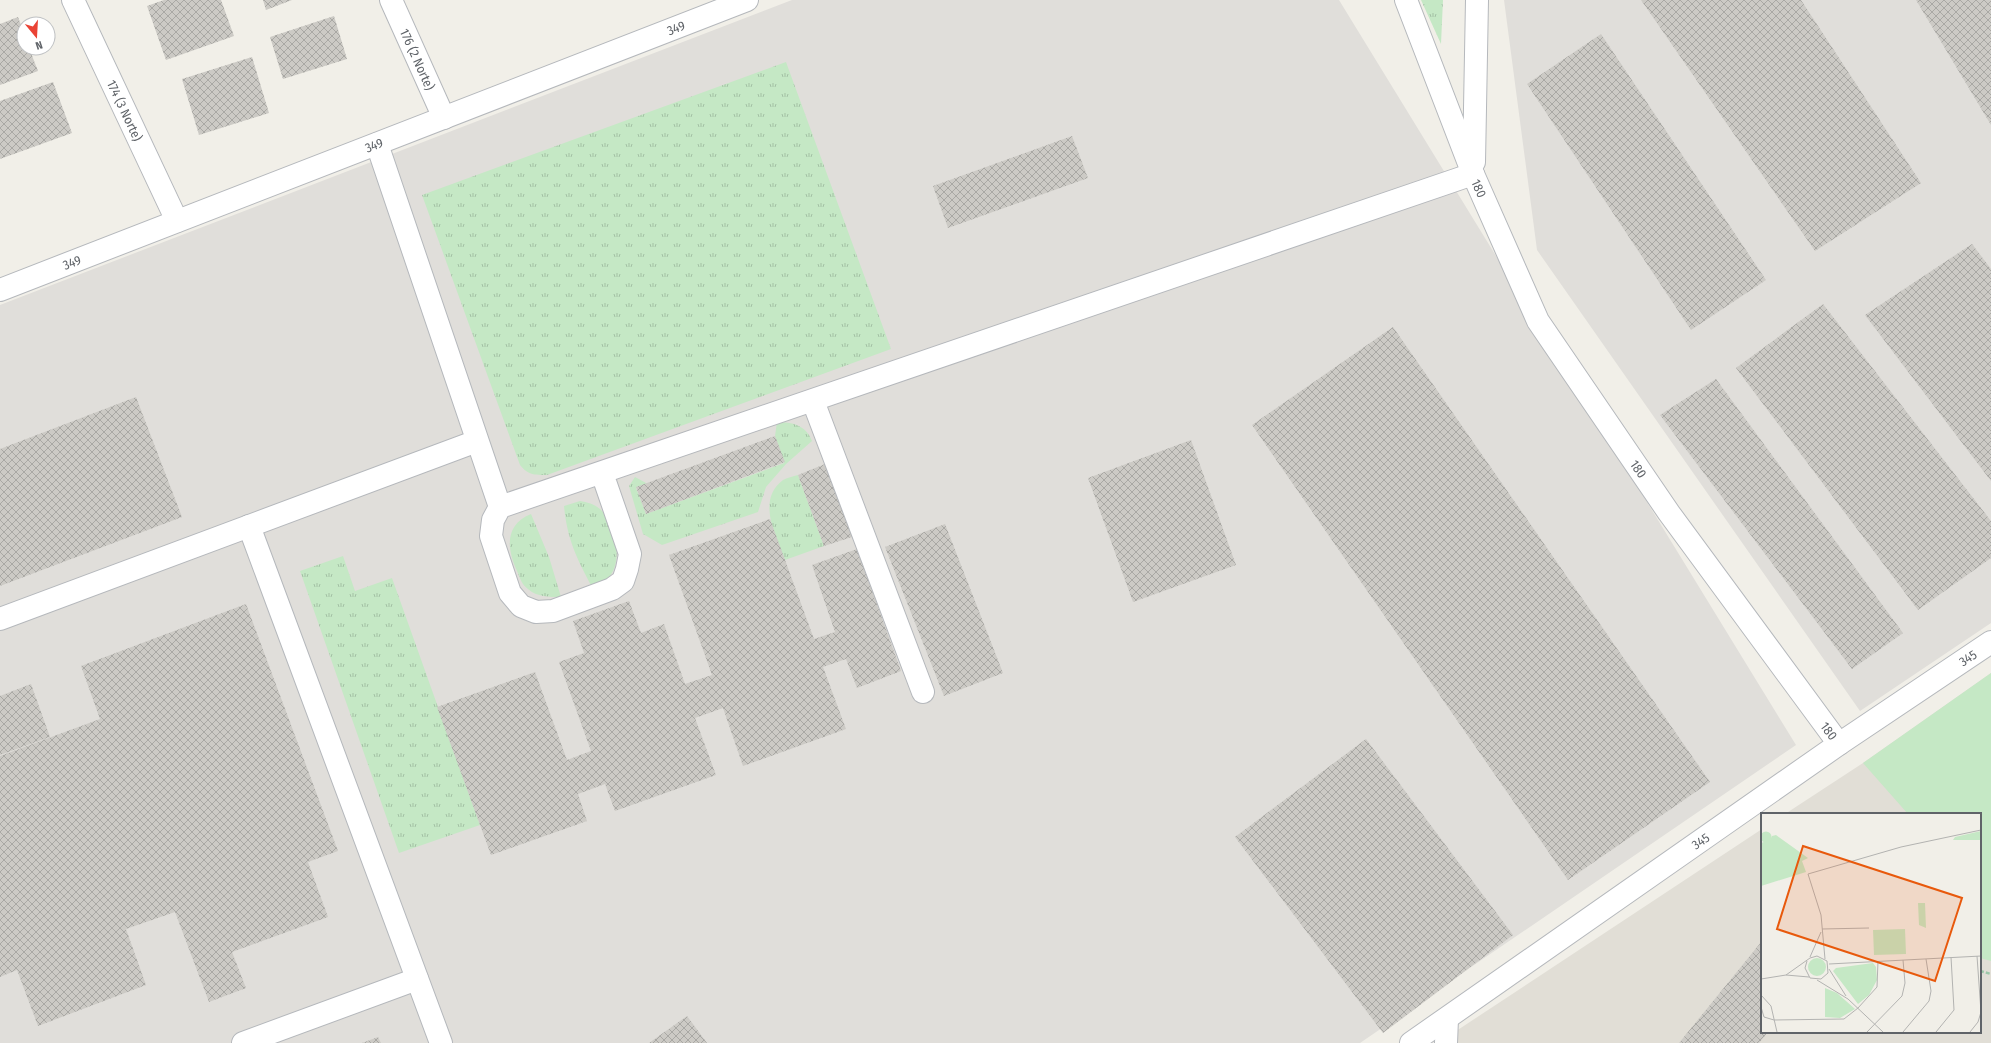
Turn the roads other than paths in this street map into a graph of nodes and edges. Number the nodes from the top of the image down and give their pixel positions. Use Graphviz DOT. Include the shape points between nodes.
graph roads {
  1 [pos="73,0"];
  2 [pos="392,0"];
  3 [pos="747,0"];
  4 [pos="1406,0"];
  5 [pos="1477,0"];
  6 [pos="711,7"];
  7 [pos="444,118"];
  8 [pos="377,144"];
  9 [pos="1474,174"];
  10 [pos="177,221"];
  11 [pos="0,290"];
  12 [pos="813,401"];
  13 [pos="477,441"];
  14 [pos="602,473"];
  15 [pos="500,507"];
  16 [pos="249,526"];
  17 [pos="0,619"];
  18 [pos="1991,642"];
  19 [pos="923,692"];
  20 [pos="1839,744"];
  21 [pos="417,980"];
  22 [pos="1447,1019"];
  23 [pos="243,1043"];
  24 [pos="441,1043"];
  25 [pos="1411,1043"];
  26 [pos="1446,1043"];
  1 -- 10 [label="street, 174 (3 Norte)"];
  2 -- 7 [label="street, 176 (2 Norte)"];
  3 -- 6 [label="street, 349"];
  4 -- 9 [label="street, 180"];
  5 -- 9 [label="street, 180"];
  6 -- 7 [label="street, 349"];
  7 -- 8 [label="street, 349"];
  8 -- 10 [label="street, 349"];
  8 -- 13 [label="street"];
  9 -- 12 [label="street"];
  9 -- 20 [label="street, 180" via="1538,321 1669,513"];
  10 -- 11 [label="street, 349"];
  12 -- 14 [label="street"];
  12 -- 19 [label="street"];
  13 -- 15 [label="street"];
  13 -- 16 [label="street"];
  14 -- 15 [label="street"];
  14 -- 15 [label="street" via="630,554 628,569 623,581 612,589 553,611 536,612 522,606 510,593 491,536 493,520"];
  16 -- 17 [label="street"];
  16 -- 21 [label="street"];
  18 -- 20 [label="street, 345"];
  20 -- 22 [label="street, 345"];
  21 -- 23 [label="street"];
  21 -- 24 [label="street"];
  22 -- 25 [label="street, 345"];
  22 -- 26 [label="street"];
}
